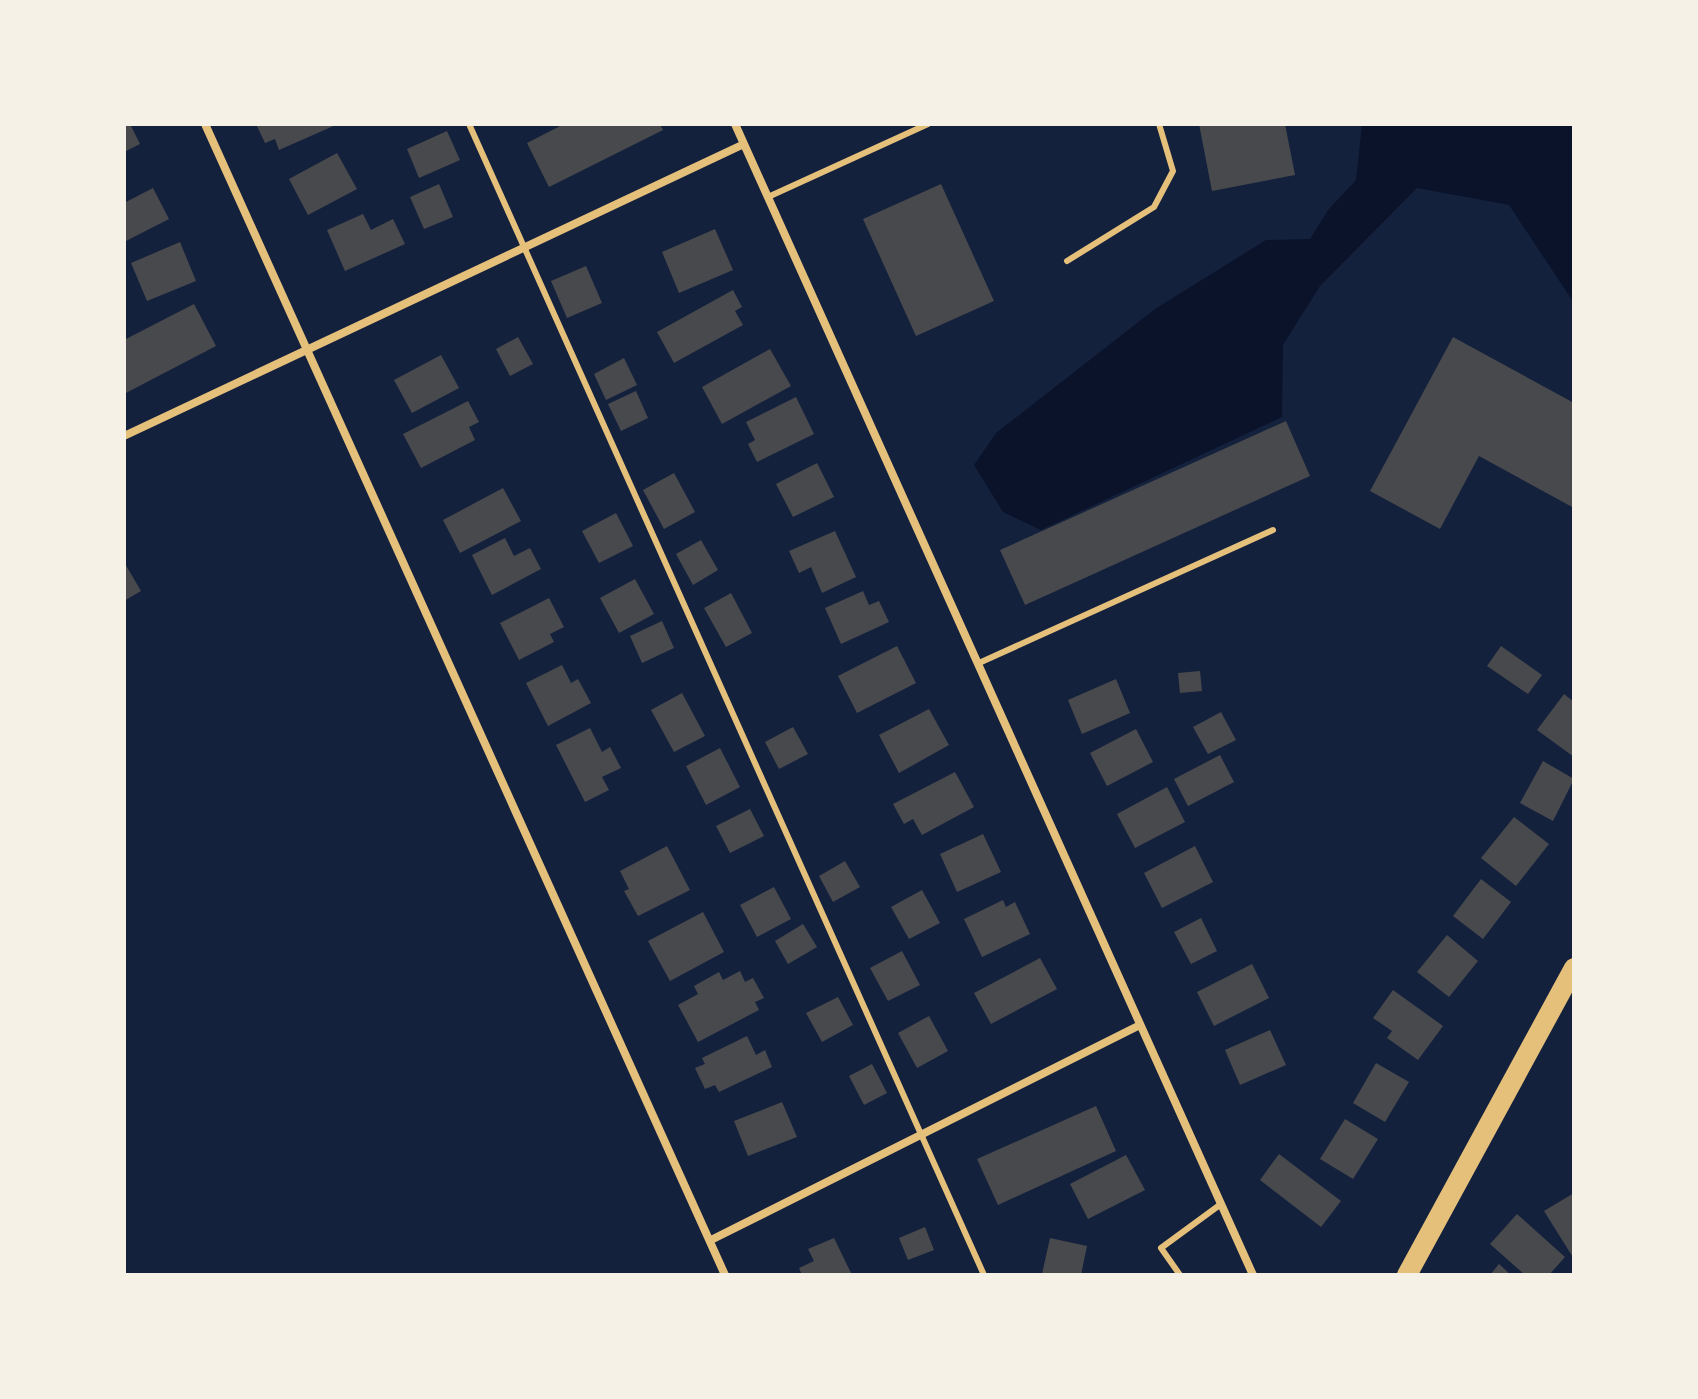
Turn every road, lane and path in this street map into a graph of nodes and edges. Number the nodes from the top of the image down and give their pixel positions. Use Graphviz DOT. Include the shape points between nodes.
graph roads {
  1 [pos="205,124"];
  2 [pos="469,124"];
  3 [pos="735,124"];
  4 [pos="928,124"];
  5 [pos="1159,124"];
  6 [pos="744,144"];
  7 [pos="768,197"];
  8 [pos="524,247"];
  9 [pos="1067,261"];
  10 [pos="306,351"];
  11 [pos="124,436"];
  12 [pos="1273,530"];
  13 [pos="979,663"];
  14 [pos="1574,968"];
  15 [pos="1140,1025"];
  16 [pos="921,1134"];
  17 [pos="1221,1204"];
  18 [pos="711,1240"];
  19 [pos="725,1275"];
  20 [pos="984,1275"];
  21 [pos="1180,1275"];
  22 [pos="1253,1275"];
  23 [pos="1407,1275"];
  1 -- 10 [label="street"];
  2 -- 8 [label="lane"];
  3 -- 6 [label="street"];
  4 -- 7 [label="lane"];
  5 -- 9 [label="lane" via="1173,171 1154,207"];
  6 -- 7 [label="street"];
  6 -- 8 [label="street"];
  7 -- 13 [label="street"];
  8 -- 10 [label="street"];
  8 -- 16 [label="lane"];
  10 -- 11 [label="street"];
  10 -- 18 [label="street"];
  12 -- 13 [label="lane"];
  13 -- 15 [label="street"];
  14 -- 23 [label="main road"];
  15 -- 16 [label="street"];
  15 -- 17 [label="street"];
  16 -- 18 [label="street"];
  16 -- 20 [label="lane"];
  17 -- 21 [label="lane" via="1161,1248"];
  17 -- 22 [label="street"];
  18 -- 19 [label="street"];
}
